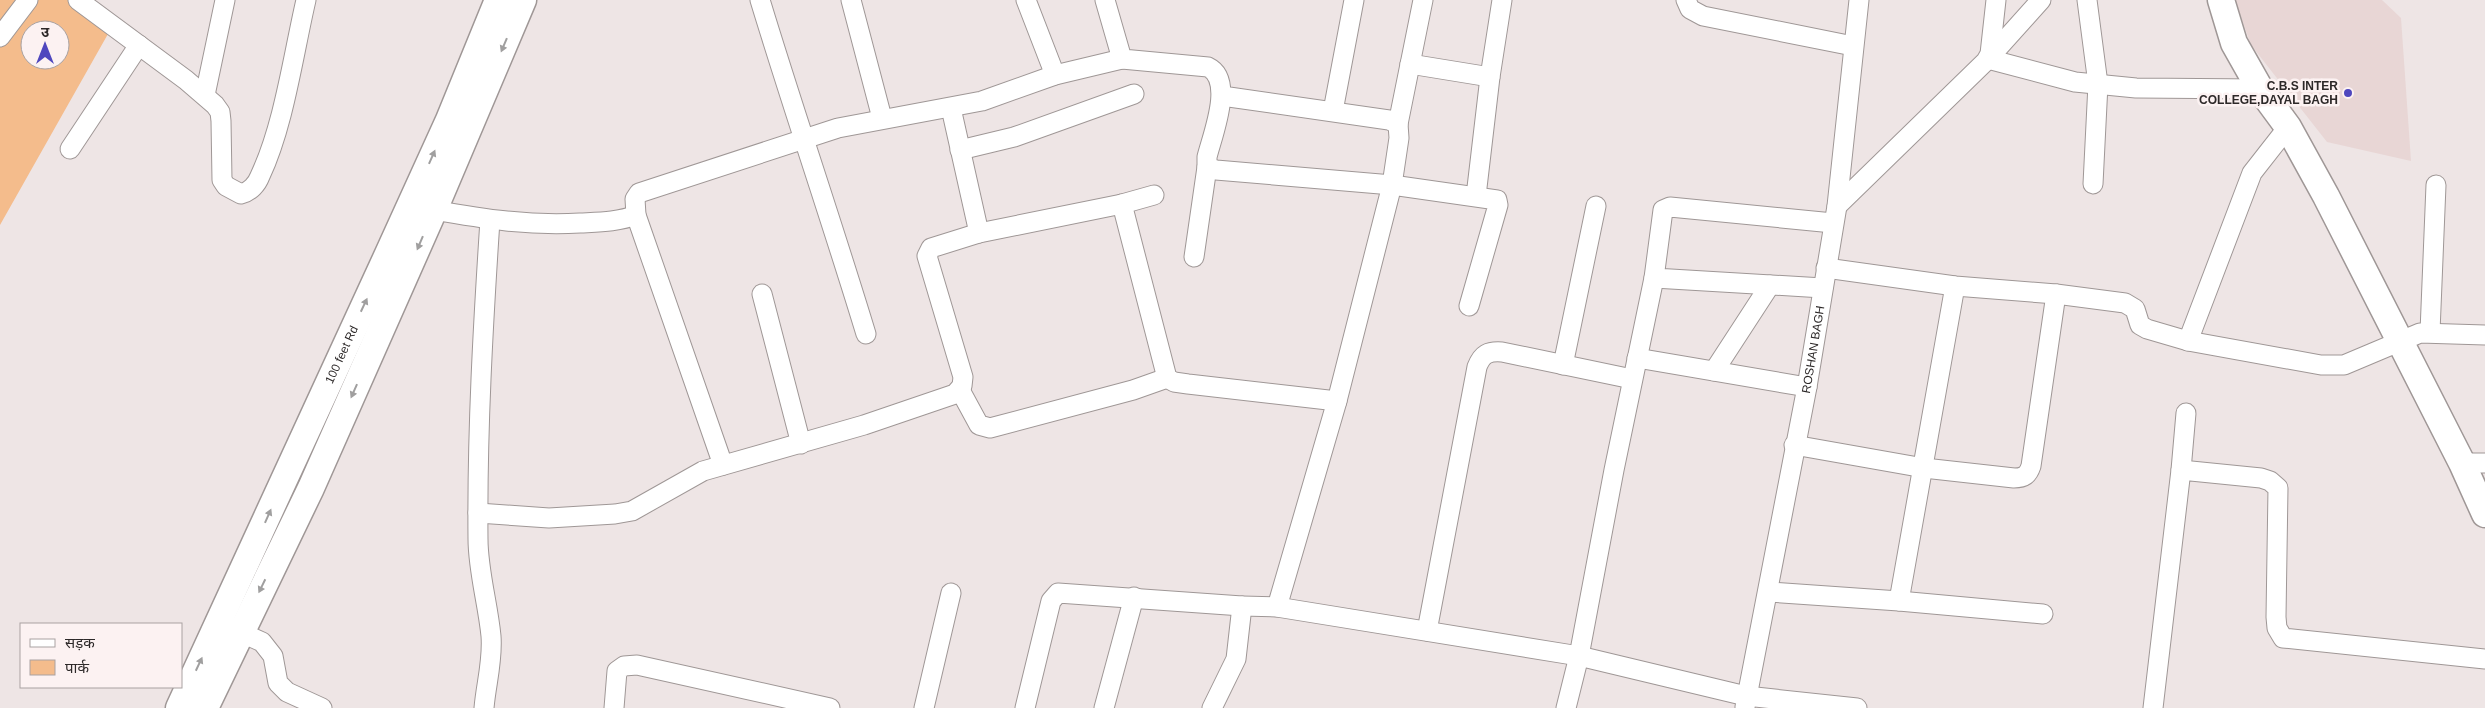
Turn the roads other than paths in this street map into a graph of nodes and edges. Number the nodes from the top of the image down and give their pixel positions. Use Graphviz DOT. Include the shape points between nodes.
graph roads {
  1 [pos="28,0"];
  2 [pos="78,0"];
  3 [pos="225,0"];
  4 [pos="306,0"];
  5 [pos="498,0"];
  6 [pos="523,0"];
  7 [pos="760,0"];
  8 [pos="851,0"];
  9 [pos="1026,0"];
  10 [pos="1105,0"];
  11 [pos="1354,0"];
  12 [pos="1423,0"];
  13 [pos="1502,0"];
  14 [pos="1686,0"];
  15 [pos="1859,0"];
  16 [pos="1996,0"];
  17 [pos="2041,0"];
  18 [pos="2087,0"];
  19 [pos="2221,0"];
  20 [pos="0,37"];
  21 [pos="139,44"];
  22 [pos="1853,46"];
  23 [pos="1122,59"];
  24 [pos="1988,59"];
  25 [pos="1410,64"];
  26 [pos="1055,75"];
  27 [pos="1490,77"];
  28 [pos="2098,84"];
  29 [pos="2260,89"];
  30 [pos="1134,94"];
  31 [pos="204,95"];
  32 [pos="1222,96"];
  33 [pos="951,108"];
  34 [pos="1333,111"];
  35 [pos="882,118"];
  36 [pos="1398,124"];
  37 [pos="2288,127"];
  38 [pos="803,139"];
  39 [pos="70,148"];
  40 [pos="960,150"];
  41 [pos="1207,167"];
  42 [pos="2093,184"];
  43 [pos="1392,185"];
  44 [pos="2436,186"];
  45 [pos="1154,194"];
  46 [pos="1476,196"];
  47 [pos="1122,204"];
  48 [pos="1596,206"];
  49 [pos="434,210"];
  50 [pos="1835,214"];
  51 [pos="636,215"];
  52 [pos="490,220"];
  53 [pos="979,233"];
  54 [pos="1194,257"];
  55 [pos="1826,268"];
  56 [pos="1654,278"];
  57 [pos="1770,285"];
  58 [pos="1955,286"];
  59 [pos="1823,288"];
  60 [pos="762,294"];
  61 [pos="2056,294"];
  62 [pos="1469,306"];
  63 [pos="2430,332"];
  64 [pos="866,334"];
  65 [pos="2485,335"];
  66 [pos="2188,341"];
  67 [pos="2398,341"];
  68 [pos="1637,358"];
  69 [pos="1563,365"];
  70 [pos="1714,371"];
  71 [pos="1166,378"];
  72 [pos="1632,379"];
  73 [pos="1807,387"];
  74 [pos="960,390"];
  75 [pos="1336,401"];
  76 [pos="2186,413"];
  77 [pos="801,444"];
  78 [pos="1794,445"];
  79 [pos="2473,463"];
  80 [pos="723,465"];
  81 [pos="1924,468"];
  82 [pos="2181,470"];
  83 [pos="478,513"];
  84 [pos="2485,514"];
  85 [pos="1769,592"];
  86 [pos="951,593"];
  87 [pos="1134,598"];
  88 [pos="1899,601"];
  89 [pos="1242,606"];
  90 [pos="1277,607"];
  91 [pos="2043,614"];
  92 [pos="1427,630"];
  93 [pos="240,632"];
  94 [pos="1579,656"];
  95 [pos="2485,660"];
  96 [pos="1746,702"];
  97 [pos="179,708"];
  98 [pos="205,708"];
  99 [pos="322,708"];
  100 [pos="484,708"];
  101 [pos="614,708"];
  102 [pos="830,708"];
  103 [pos="924,708"];
  104 [pos="1025,708"];
  105 [pos="1104,708"];
  106 [pos="1212,708"];
  107 [pos="1566,708"];
  108 [pos="1857,708"];
  109 [pos="2154,708"];
  1 -- 20 [label="street"];
  2 -- 21 [label="street"];
  3 -- 31 [label="street"];
  4 -- 31 [label="street" via="276,131 260,178 246,193 236,193 222,180 220,112"];
  97 -- 5 [label="main road, 100 feet Rd, one-way" via="449,120"];
  6 -- 49 [label="main road, one-way"];
  7 -- 38 [label="street"];
  8 -- 35 [label="street"];
  9 -- 26 [label="street"];
  10 -- 23 [label="street"];
  11 -- 34 [label="street"];
  12 -- 25 [label="street"];
  13 -- 27 [label="street"];
  14 -- 22 [label="street" via="1690,9 1703,16"];
  15 -- 22 [label="street, ROSHAN BAGH"];
  16 -- 24 [label="street"];
  17 -- 24 [label="street"];
  18 -- 28 [label="street"];
  19 -- 29 [label="main road" via="2234,43"];
  21 -- 31 [label="street"];
  21 -- 39 [label="street"];
  22 -- 50 [label="street, ROSHAN BAGH"];
  23 -- 26 [label="street"];
  23 -- 32 [label="street" via="1208,67 1214,71"];
  24 -- 28 [label="street" via="2075,82"];
  24 -- 50 [label="street"];
  25 -- 27 [label="street"];
  25 -- 36 [label="street"];
  26 -- 33 [label="street" via="982,101"];
  27 -- 46 [label="street"];
  28 -- 29 [label="street" via="2136,88"];
  28 -- 42 [label="street"];
  29 -- 37 [label="main road"];
  30 -- 40 [label="street" via="1014,137"];
  32 -- 34 [label="street"];
  32 -- 41 [label="street"];
  33 -- 35 [label="street"];
  33 -- 40 [label="street"];
  34 -- 36 [label="street"];
  35 -- 38 [label="street"];
  36 -- 43 [label="street"];
  37 -- 66 [label="street" via="2252,174"];
  37 -- 67 [label="main road"];
  38 -- 51 [label="street" via="639,193 634,199"];
  38 -- 64 [label="street"];
  40 -- 53 [label="street"];
  41 -- 43 [label="street"];
  41 -- 54 [label="street"];
  43 -- 46 [label="street"];
  43 -- 75 [label="street"];
  44 -- 63 [label="street"];
  45 -- 47 [label="street"];
  46 -- 62 [label="street" via="1497,200 1498,205"];
  47 -- 53 [label="street"];
  47 -- 71 [label="street"];
  48 -- 69 [label="street"];
  49 -- 52 [label="street"];
  49 -- 93 [label="main road, one-way" via="311,488"];
  50 -- 55 [label="street, ROSHAN BAGH"];
  50 -- 56 [label="street" via="1665,207"];
  51 -- 52 [label="street" via="601,222 556,224"];
  51 -- 80 [label="street"];
  52 -- 83 [label="street" via="480,387"];
  53 -- 74 [label="street" via="933,246 928,252 963,377"];
  55 -- 58 [label="street"];
  55 -- 59 [label="street, ROSHAN BAGH"];
  56 -- 57 [label="street"];
  56 -- 68 [label="street"];
  57 -- 59 [label="street"];
  57 -- 70 [label="street"];
  58 -- 61 [label="street"];
  58 -- 81 [label="street"];
  59 -- 73 [label="street, ROSHAN BAGH"];
  60 -- 77 [label="street"];
  61 -- 66 [label="street" via="2125,303 2135,309 2144,328"];
  61 -- 81 [label="street" via="2029,474 2014,478"];
  63 -- 65 [label="street"];
  63 -- 67 [label="street"];
  66 -- 67 [label="street" via="2334,366 2352,362"];
  67 -- 79 [label="main road"];
  68 -- 70 [label="street"];
  68 -- 72 [label="street"];
  69 -- 72 [label="street"];
  69 -- 92 [label="street" via="1495,352 1484,354 1480,361"];
  70 -- 73 [label="street"];
  71 -- 74 [label="street" via="1133,390 990,428 979,424"];
  71 -- 75 [label="street" via="1188,384"];
  72 -- 94 [label="street"];
  73 -- 78 [label="street, ROSHAN BAGH"];
  74 -- 77 [label="street" via="864,426"];
  75 -- 90 [label="street"];
  76 -- 82 [label="street"];
  77 -- 80 [label="street"];
  78 -- 81 [label="street"];
  78 -- 85 [label="street, ROSHAN BAGH"];
  79 -- 84 [label="main road"];
  80 -- 83 [label="street" via="696,474 632,511 549,518"];
  81 -- 88 [label="street"];
  82 -- 95 [label="street" via="2261,478 2270,480 2278,488 2276,617 2277,628 2283,638"];
  82 -- 109 [label="street"];
  83 -- 100 [label="street" via="478,542 491,637 491,663"];
  85 -- 88 [label="street"];
  85 -- 96 [label="street, ROSHAN BAGH"];
  86 -- 103 [label="street"];
  87 -- 89 [label="street"];
  87 -- 104 [label="street" via="1056,594 1051,601"];
  87 -- 105 [label="street"];
  88 -- 91 [label="street"];
  89 -- 90 [label="street"];
  89 -- 106 [label="street" via="1236,659"];
  90 -- 92 [label="street"];
  92 -- 94 [label="street"];
  93 -- 98 [label="main road"];
  93 -- 99 [label="street" via="262,642 273,656 278,683 287,692"];
  94 -- 96 [label="street"];
  94 -- 107 [label="street"];
  96 -- 108 [label="street"];
  101 -- 102 [label="street" via="617,671 624,666 638,665"];
}
